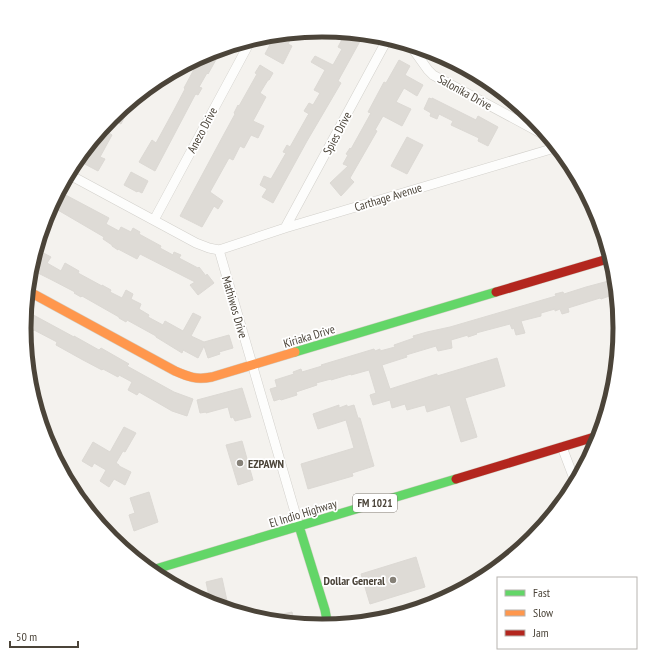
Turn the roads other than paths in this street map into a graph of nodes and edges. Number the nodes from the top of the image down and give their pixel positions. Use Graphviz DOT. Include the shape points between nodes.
graph roads {
  1 [pos="385,44"];
  2 [pos="247,47"];
  3 [pos="415,52"];
  4 [pos="538,131"];
  5 [pos="552,149"];
  6 [pos="74,177"];
  7 [pos="154,220"];
  8 [pos="285,228"];
  9 [pos="218,250"];
  10 [pos="605,260"];
  11 [pos="33,294"];
  12 [pos="252,365"];
  13 [pos="593,437"];
  14 [pos="562,447"];
  15 [pos="573,477"];
  16 [pos="299,526"];
  17 [pos="157,568"];
  18 [pos="327,620"];
  1 -- 8 [label="street, Spies Drive"];
  2 -- 7 [label="street, Anezo Drive"];
  3 -- 4 [label="street, Salonika Drive" via="434,75"];
  5 -- 8 [label="street, Carthage Avenue"];
  6 -- 7 [label="street"];
  7 -- 9 [label="street" via="196,243"];
  8 -- 9 [label="street, Carthage Avenue"];
  9 -- 12 [label="street, Mathiwos Drive"];
  10 -- 12 [label="street, Kiriaka Drive"];
  11 -- 12 [label="street, Kiriaka Drive" via="190,378 212,378"];
  12 -- 16 [label="street, Mathiwos Drive"];
  13 -- 14 [label="street, El Indio Highway / FM 1021"];
  14 -- 15 [label="street"];
  14 -- 16 [label="street, El Indio Highway / FM 1021"];
  16 -- 17 [label="street, El Indio Highway / FM 1021"];
  16 -- 18 [label="street"];
}
